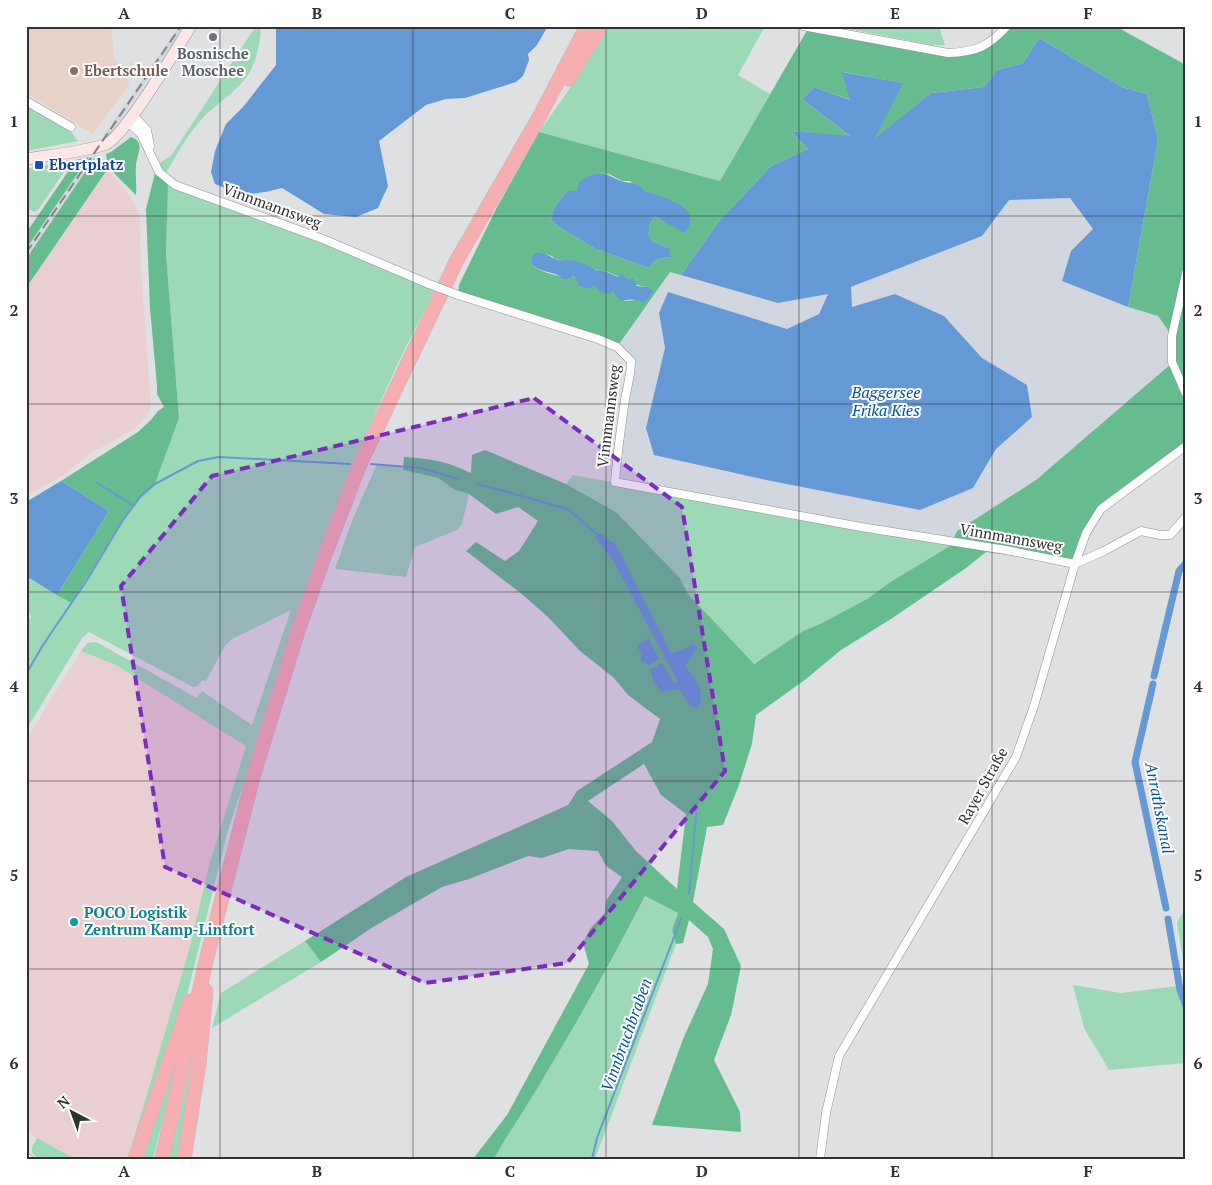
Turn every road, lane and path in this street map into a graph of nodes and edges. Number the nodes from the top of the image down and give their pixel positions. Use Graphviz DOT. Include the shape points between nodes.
graph roads {
  1 [pos="192,26"];
  2 [pos="587,26"];
  3 [pos="601,26"];
  4 [pos="803,26"];
  5 [pos="1006,26"];
  6 [pos="26,100"];
  7 [pos="131,118"];
  8 [pos="538,119"];
  9 [pos="71,127"];
  10 [pos="26,159"];
  11 [pos="1186,273"];
  12 [pos="1186,394"];
  13 [pos="1186,446"];
  14 [pos="1186,517"];
  15 [pos="1075,564"];
  16 [pos="206,961"];
  17 [pos="135,1159"];
  18 [pos="162,1159"];
  19 [pos="184,1159"];
  20 [pos="820,1159"];
  1 -- 7 [label="street"];
  2 -- 8 [label="highway"];
  3 -- 8 [label="highway" via="557,96"];
  4 -- 5 [label="street" via="948,53 968,53 980,48"];
  6 -- 9 [label="street"];
  7 -- 10 [label="street" via="107,143"];
  7 -- 15 [label="street, Vinnmannsweg, bridge" via="147,130 150,150 159,172 174,185 323,239 458,295 598,338 617,347 631,361 631,374 625,397 615,482"];
  8 -- 16 [label="highway" via="457,260 352,482 297,634 256,768"];
  11 -- 12 [label="street" via="1172,336 1172,362"];
  13 -- 15 [label="street, Rayer Straße" via="1101,508 1086,533"];
  14 -- 15 [label="street" via="1170,535 1141,531"];
  15 -- 20 [label="street, Rayer Straße" via="1016,757 839,1056"];
  16 -- 17 [label="highway"];
  16 -- 18 [label="highway"];
  16 -- 19 [label="highway" via="205,1012"];
}
